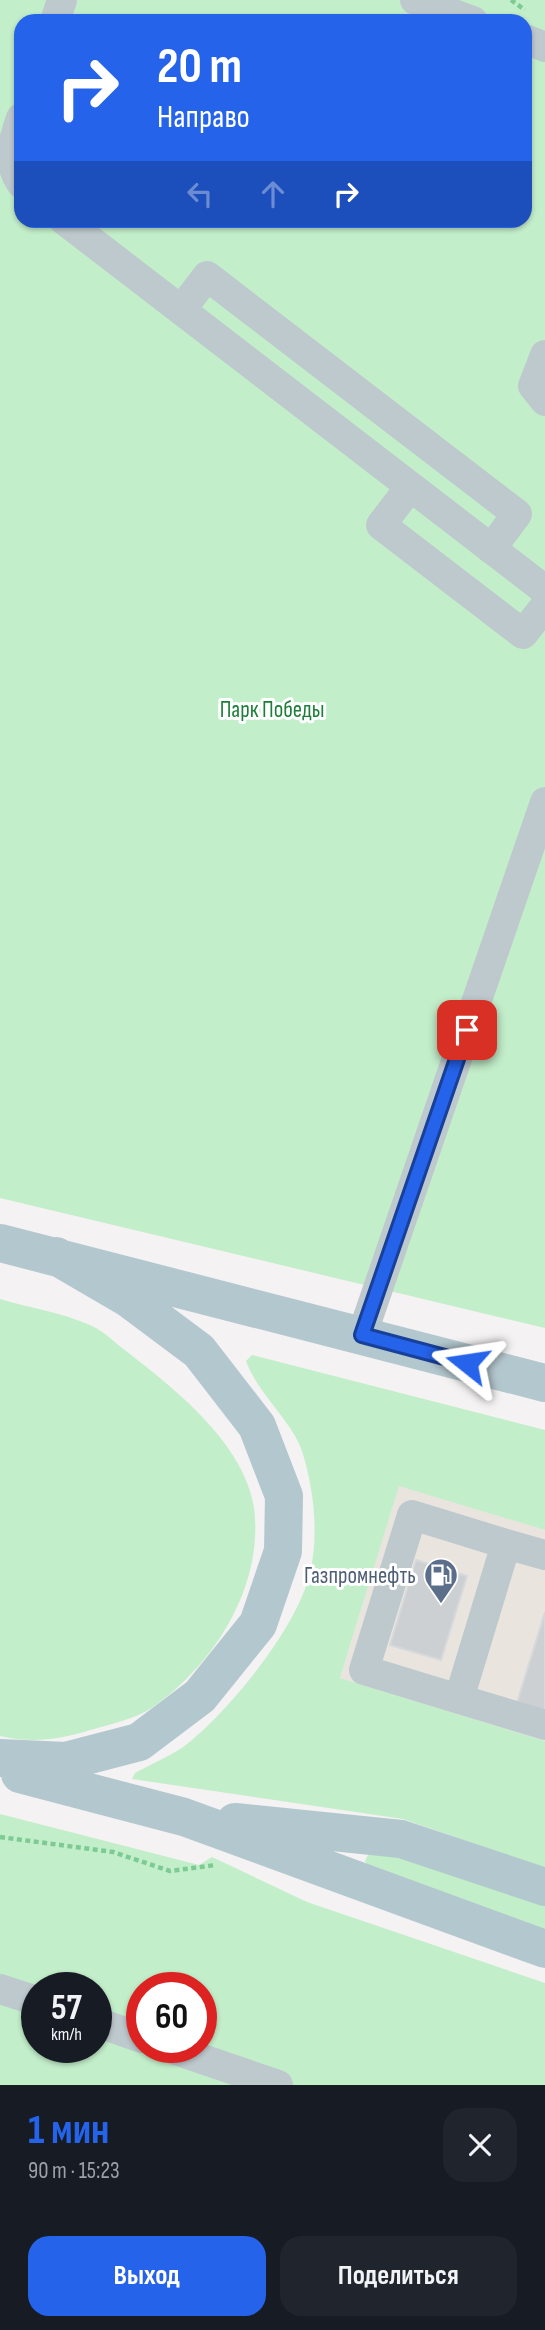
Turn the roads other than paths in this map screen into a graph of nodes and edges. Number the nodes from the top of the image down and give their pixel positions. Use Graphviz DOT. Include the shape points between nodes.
graph roads {
  1 [pos="415,0"];
  2 [pos="454,14"];
  3 [pos="14,139"];
  4 [pos="14,169"];
  5 [pos="74,228"];
  6 [pos="181,310"];
  7 [pos="545,355"];
  8 [pos="545,401"];
  9 [pos="410,487"];
  10 [pos="491,549"];
  11 [pos="545,590"];
  12 [pos="545,606"];
  13 [pos="545,802"];
  14 [pos="0,1243"];
  15 [pos="56,1256"];
  16 [pos="362,1335"];
  17 [pos="545,1383"];
  18 [pos="506,1544"];
  19 [pos="545,1555"];
  20 [pos="459,1699"];
  21 [pos="545,1726"];
  22 [pos="0,1758"];
  23 [pos="0,1769"];
  24 [pos="184,1817"];
  25 [pos="545,1887"];
  26 [pos="545,1949"];
  27 [pos="0,1989"];
  28 [pos="21,1996"];
  29 [pos="214,2063"];
  30 [pos="278,2085"];
  1 -- 2 [label="lane"];
  3 -- 4 [label="lane"];
  5 -- 6 [label="lane"];
  6 -- 9 [label="lane"];
  6 -- 10 [label="lane" via="207,276 517,514"];
  7 -- 8 [label="lane" via="533,386"];
  9 -- 10 [label="lane"];
  9 -- 12 [label="lane" via="381,525 523,634"];
  10 -- 11 [label="lane"];
  13 -- 16 [label="lane"];
  14 -- 15 [label="main road"];
  15 -- 16 [label="main road"];
  15 -- 22 [label="main road" via="128,1298 200,1351 257,1426 284,1496 283,1552 258,1624 200,1696 139,1742 66,1761"];
  16 -- 17 [label="main road"];
  18 -- 19 [label="lane"];
  18 -- 20 [label="lane"];
  18 -- 20 [label="lane" via="412,1515 364,1670"];
  20 -- 21 [label="lane"];
  23 -- 24 [label="main road"];
  24 -- 25 [label="main road" via="401,1839"];
  24 -- 26 [label="main road"];
  27 -- 28 [label="lane"];
  29 -- 30 [label="lane"];
}
